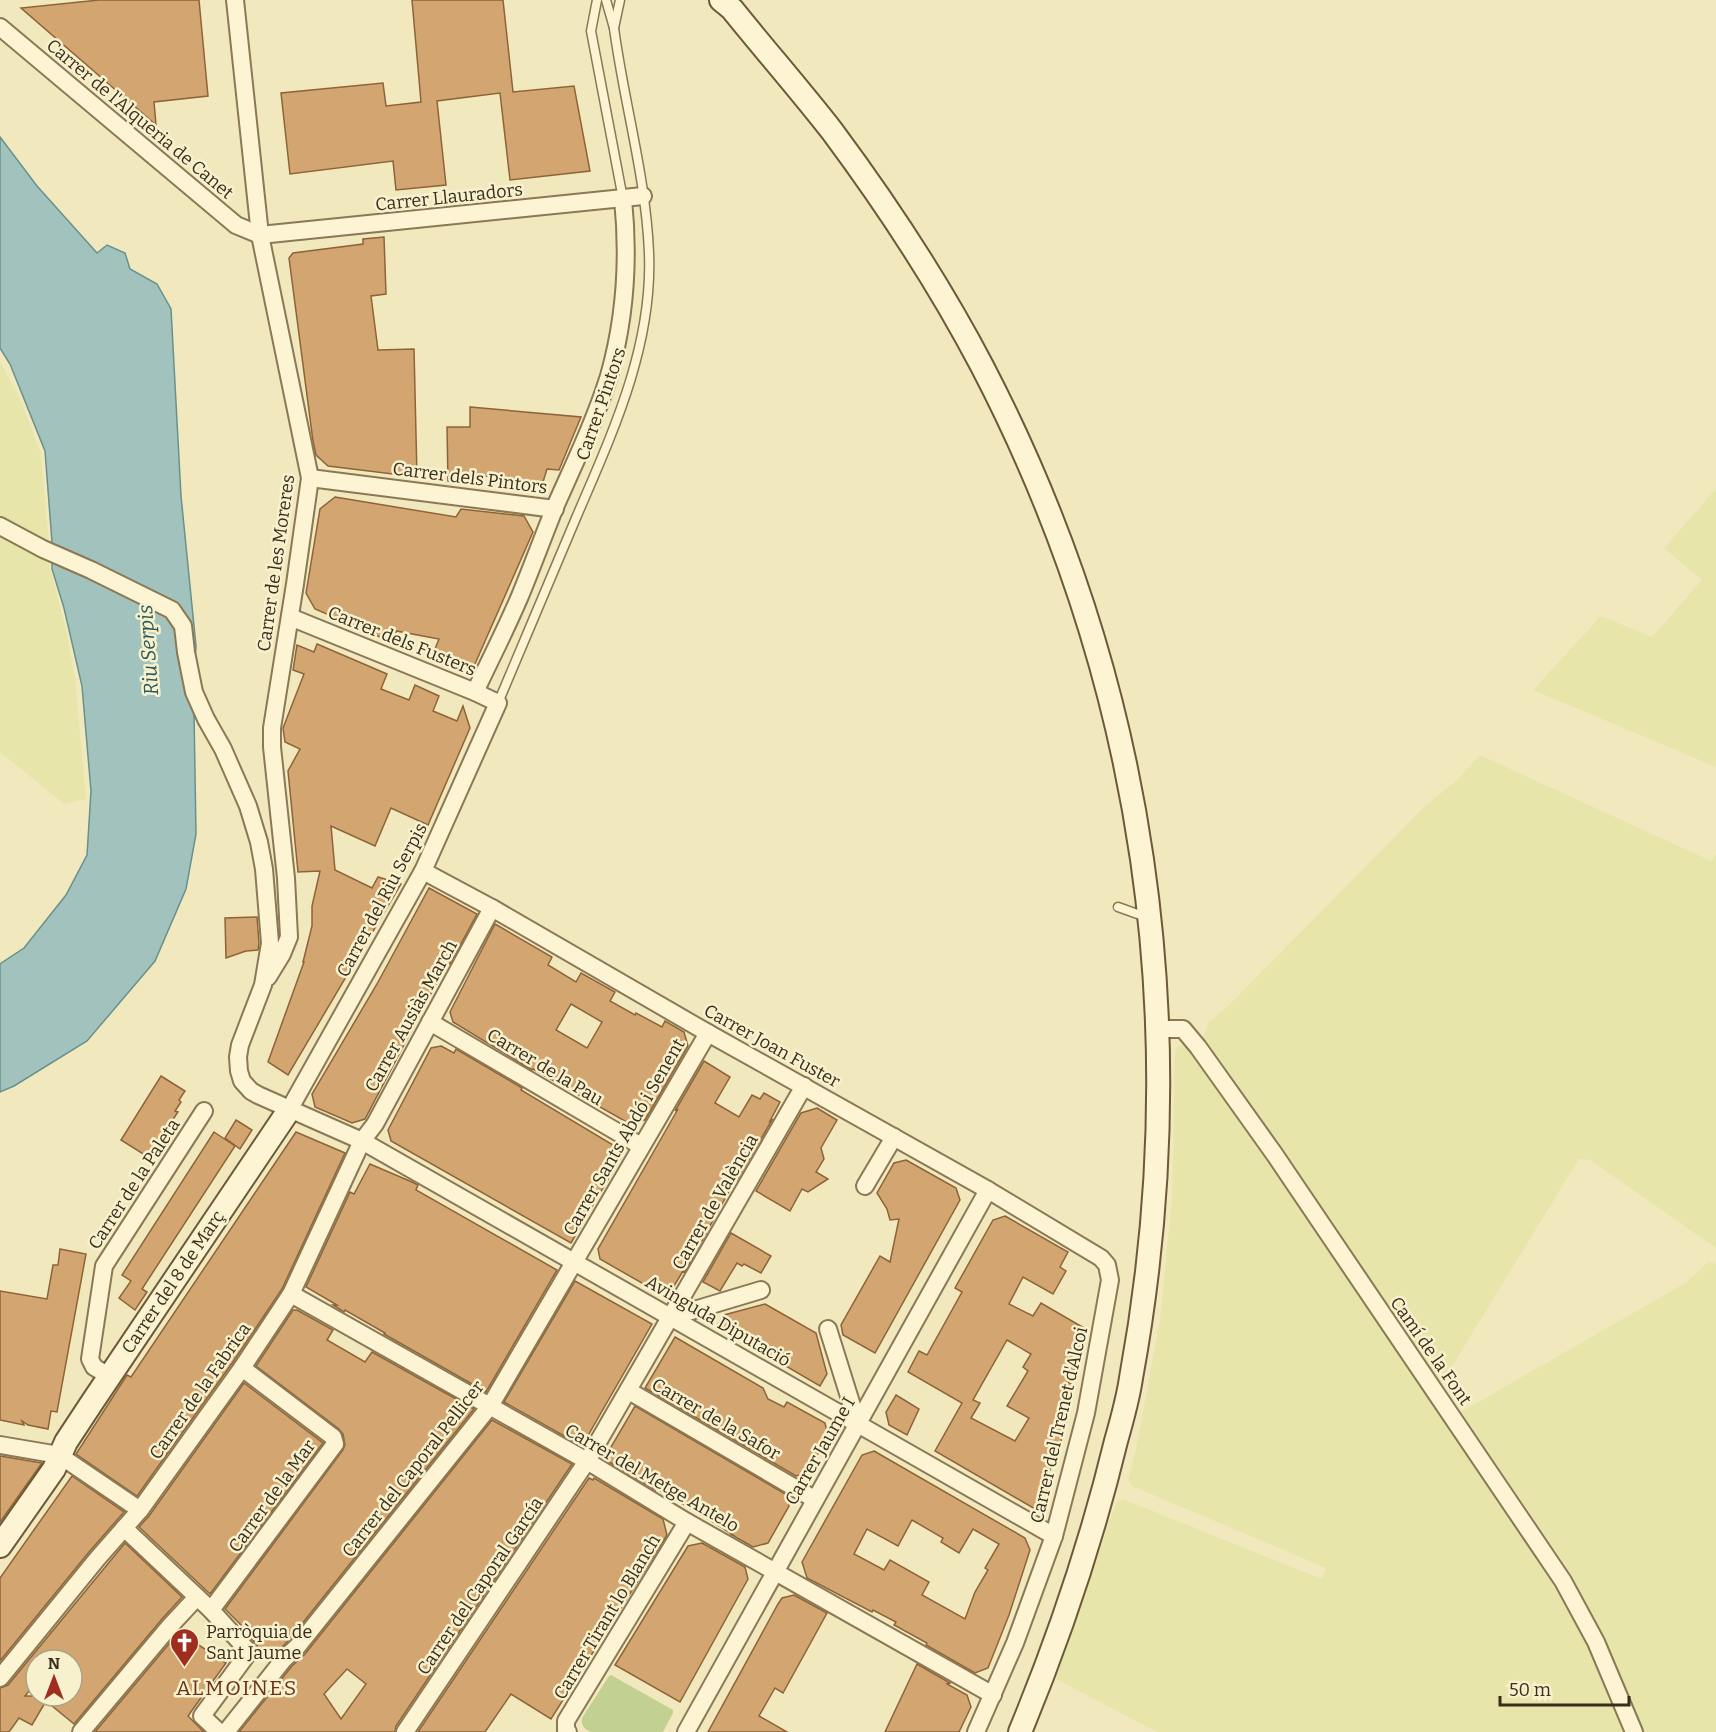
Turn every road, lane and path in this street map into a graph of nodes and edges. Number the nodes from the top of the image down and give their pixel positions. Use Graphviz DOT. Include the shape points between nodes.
graph roads {
  1 [pos="235,0"];
  2 [pos="597,0"];
  3 [pos="606,0"];
  4 [pos="620,0"];
  5 [pos="727,3"];
  6 [pos="0,27"];
  7 [pos="614,28"];
  8 [pos="643,196"];
  9 [pos="623,199"];
  10 [pos="260,235"];
  11 [pos="310,478"];
  12 [pos="555,508"];
  13 [pos="0,526"];
  14 [pos="290,617"];
  15 [pos="475,692"];
  16 [pos="498,703"];
  17 [pos="423,871"];
  18 [pos="1118,907"];
  19 [pos="492,909"];
  20 [pos="1149,918"];
  21 [pos="263,985"];
  22 [pos="430,1022"];
  23 [pos="1157,1029"];
  24 [pos="708,1033"];
  25 [pos="804,1086"];
  26 [pos="290,1110"];
  27 [pos="204,1112"];
  28 [pos="894,1137"];
  29 [pos="362,1141"];
  30 [pos="641,1146"];
  31 [pos="865,1186"];
  32 [pos="988,1190"];
  33 [pos="1101,1258"];
  34 [pos="575,1262"];
  35 [pos="761,1290"];
  36 [pos="291,1294"];
  37 [pos="671,1317"];
  38 [pos="828,1329"];
  39 [pos="242,1368"];
  40 [pos="109,1376"];
  41 [pos="628,1391"];
  42 [pos="490,1406"];
  43 [pos="858,1425"];
  44 [pos="0,1445"];
  45 [pos="59,1455"];
  46 [pos="587,1461"];
  47 [pos="814,1499"];
  48 [pos="140,1510"];
  49 [pos="687,1522"];
  50 [pos="124,1528"];
  51 [pos="1054,1536"];
  52 [pos="0,1546"];
  53 [pos="774,1571"];
  54 [pos="197,1597"];
  55 [pos="211,1610"];
  56 [pos="0,1678"];
  57 [pos="993,1695"];
  58 [pos="81,1732"];
  59 [pos="219,1732"];
  60 [pos="226,1732"];
  61 [pos="405,1732"];
  62 [pos="568,1732"];
  63 [pos="686,1732"];
  64 [pos="976,1732"];
  65 [pos="1020,1732"];
  66 [pos="1634,1732"];
  1 -- 10 [label="street, Carrer de les Moreres"];
  2 -- 9 [label="lane" via="591,32"];
  3 -- 7 [label="lane, Carrer Pintors"];
  4 -- 7 [label="lane"];
  5 -- 20 [label="main road" via="833,133 892,215 980,363 1014,431 1059,538 1100,659 1130,782"];
  6 -- 10 [label="street, Carrer de l'Alqueria de Canet" via="236,225"];
  7 -- 8 [label="lane, Carrer Pintors"];
  8 -- 9 [label="street, Carrer Llauradors"];
  8 -- 16 [label="lane, Carrer Pintors" via="649,254 648,293 632,376 614,429"];
  9 -- 10 [label="street, Carrer Llauradors"];
  9 -- 12 [label="street, Carrer dels Pintors" via="625,275 609,375"];
  10 -- 11 [label="street, Carrer de les Moreres"];
  11 -- 12 [label="street, Carrer dels Pintors"];
  11 -- 14 [label="street, Carrer de les Moreres"];
  12 -- 15 [label="street"];
  13 -- 21 [label="street" via="172,610 183,626 194,692 240,788 259,842 270,927"];
  14 -- 15 [label="street, Carrer dels Fusters"];
  14 -- 21 [label="street, Carrer de les Moreres" via="272,728 289,937"];
  15 -- 16 [label="street, Carrer dels Fusters"];
  16 -- 17 [label="street, Carrer del Riu Serpis"];
  17 -- 19 [label="street, Carrer Joan Fuster"];
  17 -- 26 [label="street, Carrer del Riu Serpis"];
  18 -- 20 [label="lane"];
  19 -- 22 [label="street, Carrer Ausiàs March"];
  19 -- 24 [label="street, Carrer Joan Fuster"];
  20 -- 23 [label="main road"];
  21 -- 26 [label="street" via="240,1045 239,1071 251,1090"];
  22 -- 29 [label="street, Carrer Ausiàs March"];
  22 -- 30 [label="street, Carrer de la Pau"];
  23 -- 65 [label="main road" via="1152,1228 1131,1382 1090,1540"];
  23 -- 66 [label="street, Camí de la Font" via="1183,1029 1275,1155 1563,1581 1596,1642"];
  24 -- 25 [label="street, Carrer Joan Fuster"];
  24 -- 30 [label="street, Carrer Sants Abdó i Senent"];
  25 -- 28 [label="street, Carrer Joan Fuster"];
  25 -- 37 [label="street, Carrer de València"];
  26 -- 29 [label="street"];
  26 -- 40 [label="main road, Carrer del 8 de Març"];
  27 -- 40 [label="street, Carrer de la Paleta" via="104,1266 90,1359"];
  28 -- 31 [label="street"];
  28 -- 32 [label="street, Carrer Joan Fuster"];
  29 -- 34 [label="street, Avinguda Diputació"];
  29 -- 36 [label="street, Carrer Ausiàs March"];
  30 -- 34 [label="street, Carrer Sants Abdó i Senent"];
  32 -- 33 [label="street, Carrer Joan Fuster"];
  32 -- 43 [label="street, Carrer Jaume I"];
  33 -- 51 [label="street, Carrer del Trenet d'Alcoi" via="1110,1280 1086,1413"];
  34 -- 37 [label="street, Avinguda Diputació"];
  34 -- 42 [label="street, Carrer del Caporal Pellicer"];
  35 -- 37 [label="street"];
  36 -- 39 [label="street, Carrer de la Fabrica"];
  36 -- 42 [label="street, Carrer del Metge Antelo"];
  37 -- 41 [label="street, Carrer de València"];
  37 -- 43 [label="street, Avinguda Diputació"];
  38 -- 43 [label="street"];
  39 -- 48 [label="street, Carrer de la Fabrica"];
  39 -- 55 [label="street, Carrer de la Mar" via="333,1437 335,1444"];
  40 -- 45 [label="main road, Carrer del 8 de Març"];
  41 -- 46 [label="street, Carrer de València"];
  41 -- 47 [label="street, Carrer de la Safor"];
  42 -- 46 [label="street, Carrer del Metge Antelo"];
  42 -- 60 [label="street, Carrer del Caporal Pellicer"];
  43 -- 47 [label="street, Carrer Jaume I"];
  43 -- 51 [label="street, Avinguda Diputació"];
  44 -- 45 [label="street"];
  45 -- 48 [label="street"];
  45 -- 52 [label="main road, Carrer del 8 de Març" via="54,1469"];
  46 -- 49 [label="street, Carrer del Metge Antelo"];
  46 -- 61 [label="street, Carrer del Caporal García"];
  47 -- 53 [label="street, Carrer Jaume I"];
  48 -- 50 [label="street, Carrer de la Fabrica"];
  49 -- 53 [label="street, Carrer del Metge Antelo"];
  49 -- 62 [label="street, Carrer Tirant lo Blanch" via="566,1721"];
  50 -- 54 [label="street"];
  50 -- 56 [label="street, Carrer de la Fabrica"];
  51 -- 57 [label="street, Carrer del Trenet d'Alcoi"];
  53 -- 57 [label="street, Carrer del Metge Antelo"];
  53 -- 63 [label="street, Carrer Jaume I"];
  54 -- 55 [label="street"];
  54 -- 58 [label="street"];
  55 -- 59 [label="street" via="249,1652 202,1716"];
  57 -- 64 [label="street, Carrer del Trenet d'Alcoi"];
}
